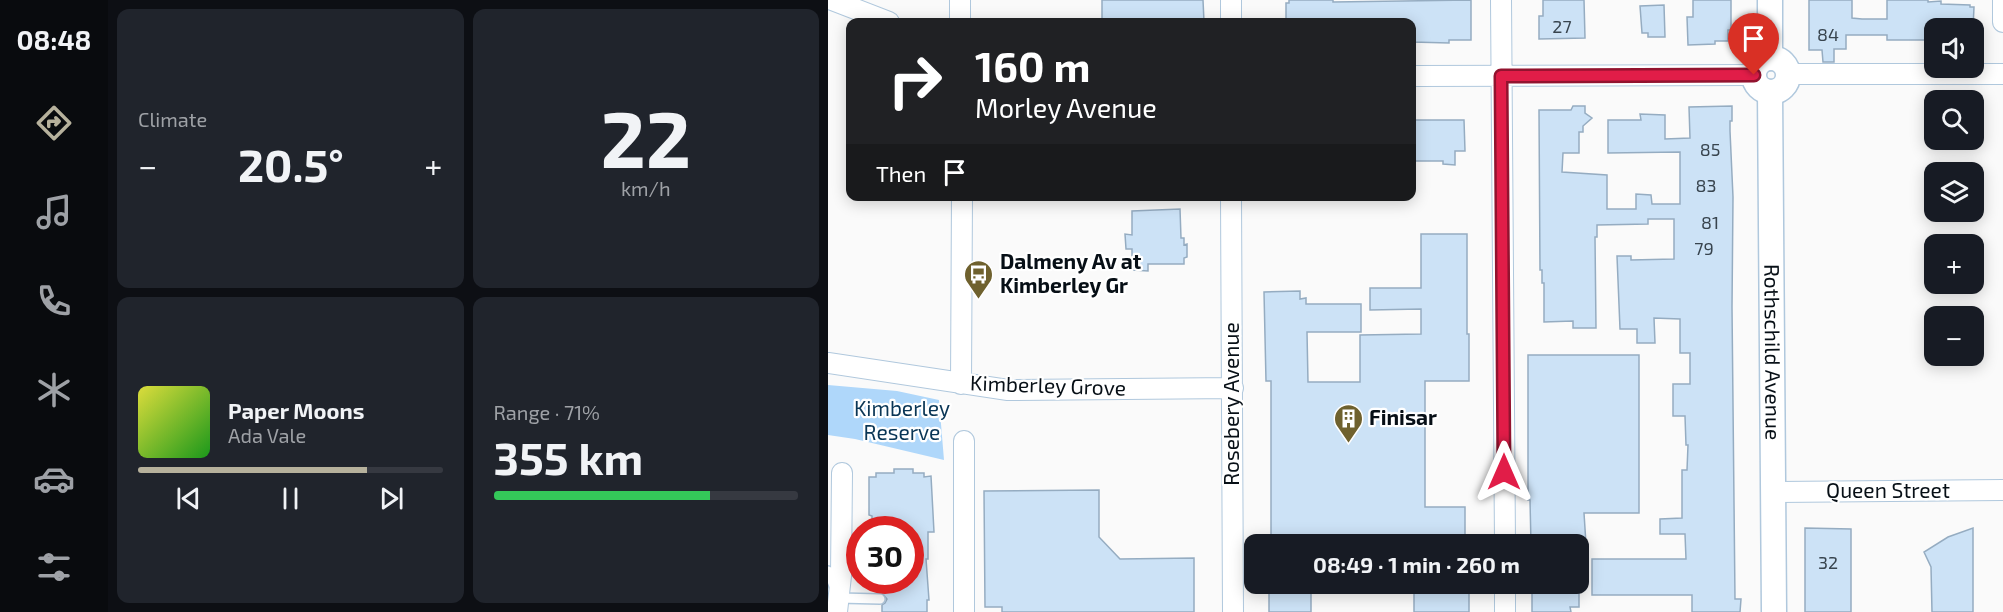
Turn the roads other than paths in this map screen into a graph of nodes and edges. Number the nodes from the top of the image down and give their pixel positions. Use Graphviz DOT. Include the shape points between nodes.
graph roads {
  1 [pos="832,0"];
  2 [pos="960,0"];
  3 [pos="1231,0"];
  4 [pos="1501,0"];
  5 [pos="1770,0"];
  6 [pos="2003,0"];
  7 [pos="879,18"];
  8 [pos="960,18"];
  9 [pos="1231,18"];
  10 [pos="2003,22"];
  11 [pos="2003,74"];
  12 [pos="1770,75"];
  13 [pos="1416,76"];
  14 [pos="1501,76"];
  15 [pos="962,201"];
  16 [pos="1231,201"];
  17 [pos="828,363"];
  18 [pos="961,384"];
  19 [pos="1233,388"];
  20 [pos="964,441"];
  21 [pos="842,473"];
  22 [pos="2003,490"];
  23 [pos="1773,492"];
  24 [pos="1505,534"];
  25 [pos="828,571"];
  26 [pos="1505,594"];
  27 [pos="880,599"];
  28 [pos="838,605"];
  29 [pos="964,612"];
  30 [pos="1233,612"];
  31 [pos="1505,612"];
  32 [pos="1774,612"];
  1 -- 7 [label="street"];
  2 -- 8 [label="street"];
  3 -- 9 [label="street"];
  4 -- 14 [label="street"];
  5 -- 12 [label="street, Rothschild Avenue"];
  6 -- 10 [label="street"];
  11 -- 12 [label="street"];
  12 -- 14 [label="street"];
  12 -- 23 [label="street, Rothschild Avenue"];
  13 -- 14 [label="street"];
  14 -- 24 [label="street"];
  15 -- 18 [label="street"];
  16 -- 19 [label="street, Rosebery Avenue"];
  17 -- 18 [label="street, Kimberley Grove"];
  18 -- 19 [label="street, Kimberley Grove" via="1008,390"];
  19 -- 30 [label="street, Rosebery Avenue"];
  20 -- 29 [label="street"];
  21 -- 28 [label="street"];
  22 -- 23 [label="street, Queen Street"];
  23 -- 32 [label="street, Rothschild Avenue"];
  25 -- 28 [label="lane"];
  26 -- 31 [label="street"];
  27 -- 28 [label="lane"];
}
